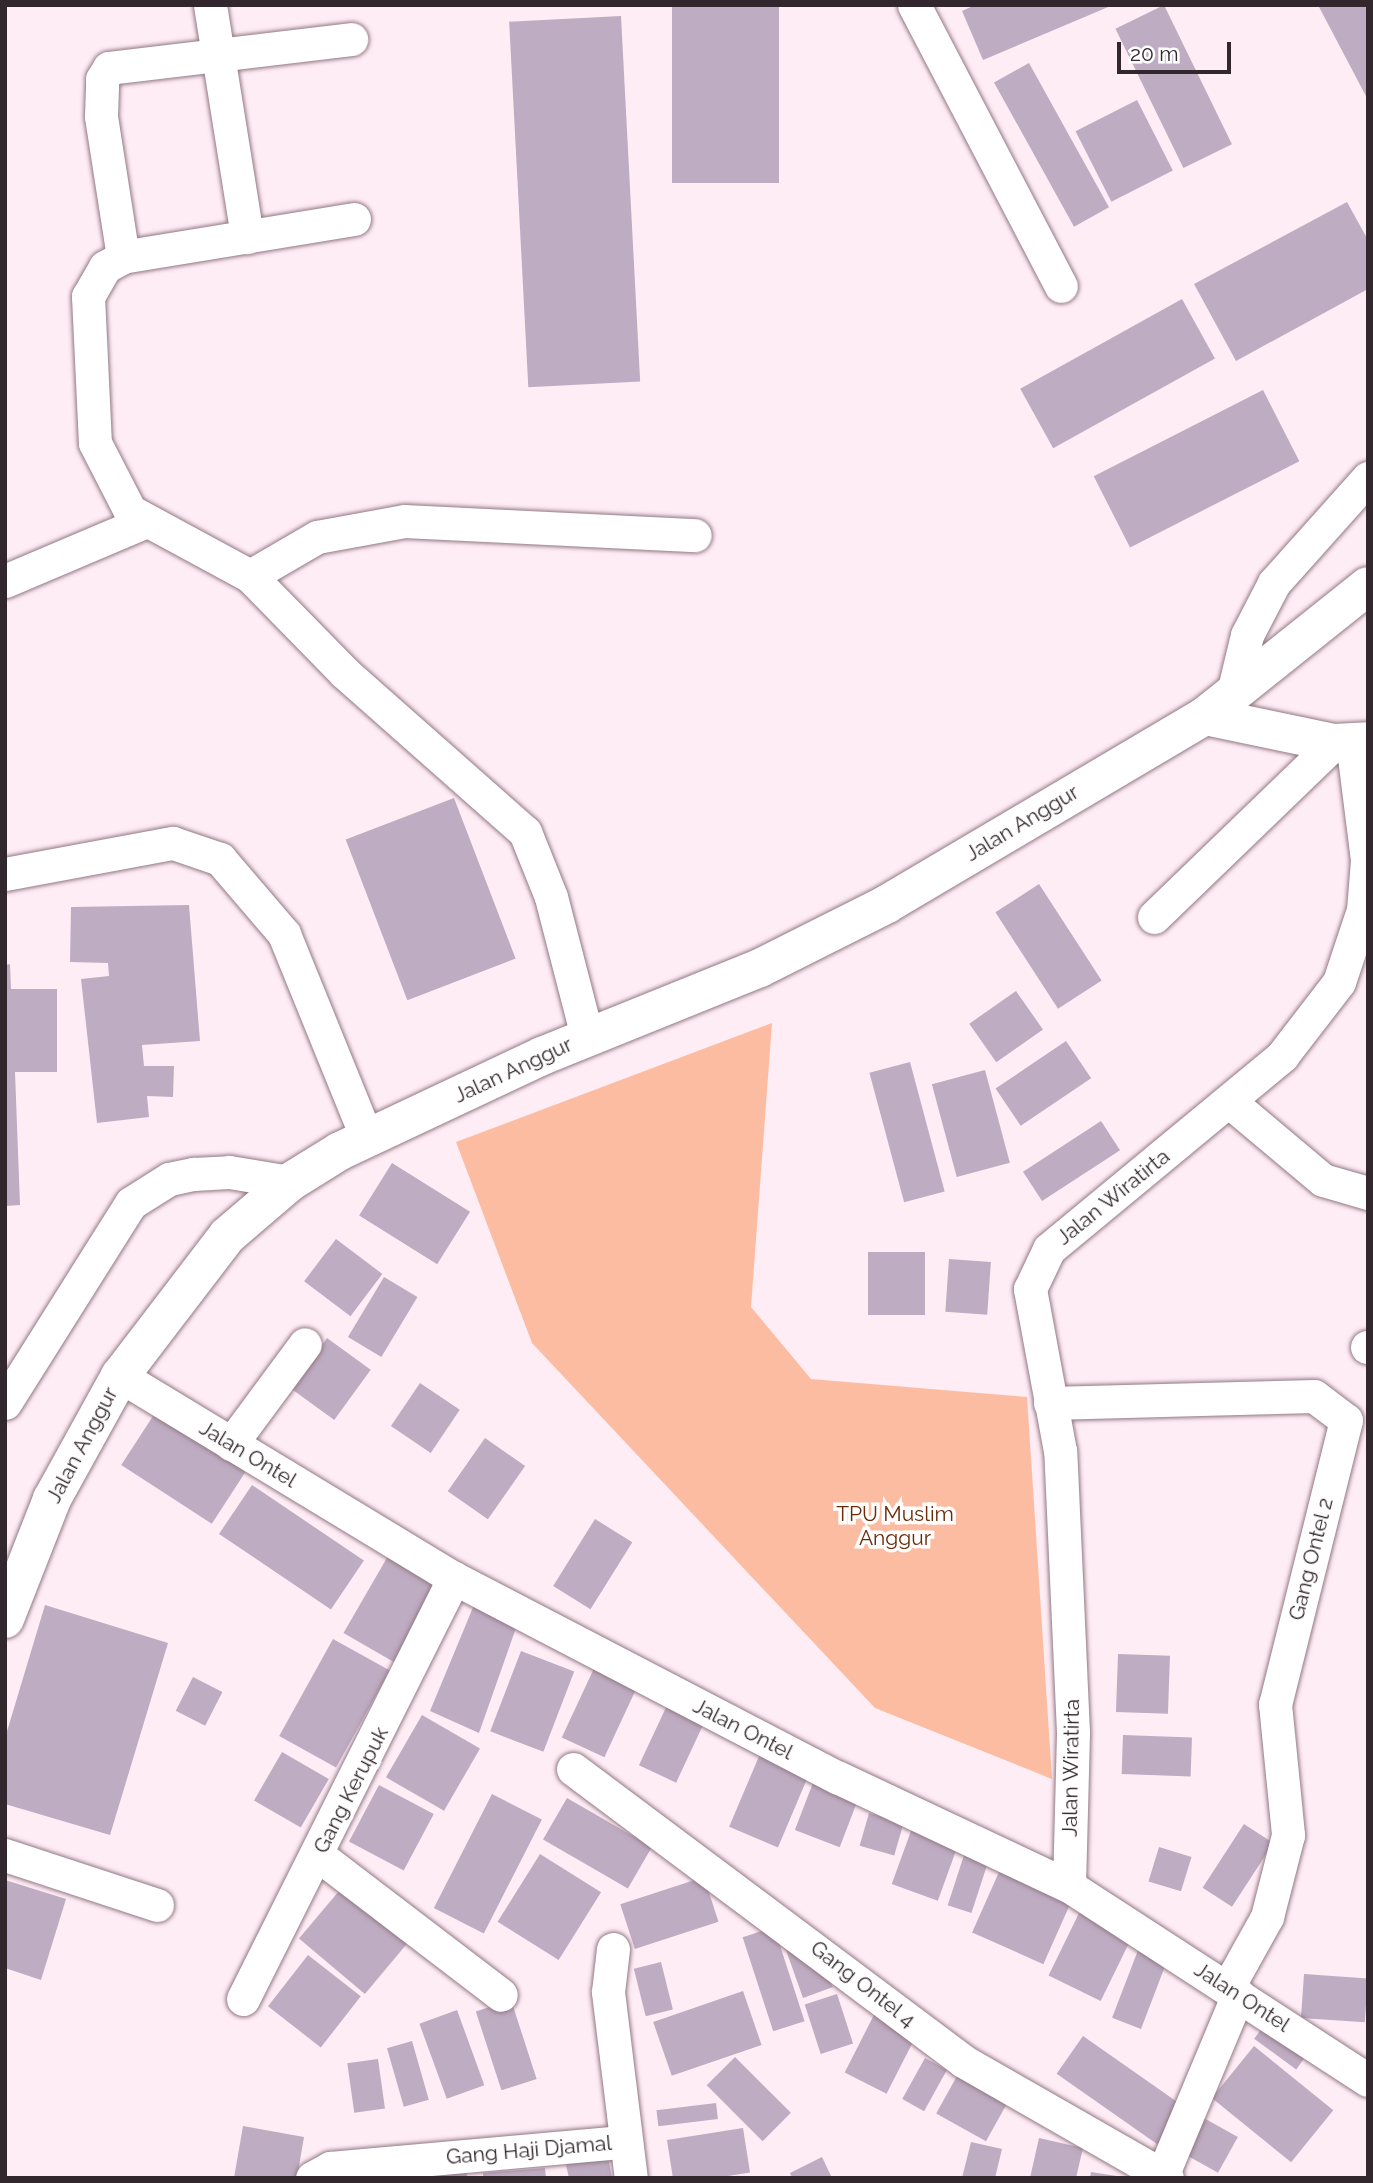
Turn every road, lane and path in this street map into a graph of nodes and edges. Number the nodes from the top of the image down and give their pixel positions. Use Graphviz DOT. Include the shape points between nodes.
graph roads {
  1 [pos="210,5"];
  2 [pos="901,6"];
  3 [pos="351,39"];
  4 [pos="216,57"];
  5 [pos="354,219"];
  6 [pos="247,237"];
  7 [pos="123,257"];
  8 [pos="1062,286"];
  9 [pos="1368,478"];
  10 [pos="144,523"];
  11 [pos="695,536"];
  12 [pos="250,576"];
  13 [pos="5,581"];
  14 [pos="1368,586"];
  15 [pos="1219,705"];
  16 [pos="1351,742"];
  17 [pos="5,874"];
  18 [pos="1154,917"];
  19 [pos="587,1036"];
  20 [pos="1230,1102"];
  21 [pos="367,1138"];
  22 [pos="290,1182"];
  23 [pos="1368,1193"];
  24 [pos="305,1344"];
  25 [pos="120,1376"];
  26 [pos="5,1403"];
  27 [pos="1050,1403"];
  28 [pos="231,1444"];
  29 [pos="454,1578"];
  30 [pos="5,1619"];
  31 [pos="573,1769"];
  32 [pos="5,1855"];
  33 [pos="318,1855"];
  34 [pos="1069,1886"];
  35 [pos="157,1905"];
  36 [pos="613,1949"];
  37 [pos="1233,1991"];
  38 [pos="501,1995"];
  39 [pos="243,1999"];
  40 [pos="1368,2080"];
  41 [pos="623,2142"];
  42 [pos="1164,2177"];
  43 [pos="312,2178"];
  44 [pos="631,2178"];
  1 -- 4 [label="street"];
  2 -- 8 [label="street"];
  3 -- 4 [label="street"];
  4 -- 6 [label="street"];
  4 -- 7 [label="street" via="122,63 102,79 101,116"];
  5 -- 6 [label="street"];
  6 -- 7 [label="street"];
  7 -- 10 [label="street" via="94,278 88,296 95,443 118,496"];
  9 -- 15 [label="street" via="1274,583"];
  10 -- 12 [label="street"];
  10 -- 13 [label="street"];
  11 -- 12 [label="street" via="405,522 317,537"];
  12 -- 19 [label="street" via="345,673 491,796 525,832 551,897"];
  14 -- 15 [label="street, Jalan Anggur"];
  15 -- 16 [label="street"];
  15 -- 19 [label="street, Jalan Anggur" via="887,904 760,968"];
  16 -- 18 [label="street"];
  16 -- 20 [label="street, Jalan Wiratirta" via="1367,860 1363,910 1349,961 1308,1025"];
  17 -- 21 [label="street" via="173,843 220,859 284,934"];
  19 -- 21 [label="street, Jalan Anggur"];
  20 -- 23 [label="street" via="1323,1180"];
  20 -- 27 [label="street, Jalan Wiratirta" via="1087,1214 1035,1271 1031,1309"];
  21 -- 22 [label="street, Jalan Anggur"];
  22 -- 25 [label="street, Jalan Anggur" via="227,1236"];
  22 -- 26 [label="street" via="229,1172 193,1174 169,1179 131,1203"];
  24 -- 28 [label="street"];
  25 -- 28 [label="street, Jalan Ontel"];
  25 -- 30 [label="street, Jalan Anggur" via="52,1499"];
  27 -- 34 [label="street, Jalan Wiratirta" via="1060,1451 1073,1732"];
  27 -- 37 [label="street, Gang Ontel 2" via="1314,1396 1346,1420 1276,1704 1288,1835 1267,1917"];
  28 -- 29 [label="street, Jalan Ontel"];
  29 -- 33 [label="street, Gang Kerupuk"];
  29 -- 34 [label="street, Jalan Ontel" via="837,1777"];
  31 -- 42 [label="street, Gang Ontel 4" via="963,2061"];
  32 -- 35 [label="street"];
  33 -- 38 [label="street"];
  33 -- 39 [label="street, Gang Kerupuk"];
  34 -- 37 [label="street, Jalan Ontel"];
  36 -- 41 [label="street" via="608,1992"];
  37 -- 40 [label="street, Jalan Ontel"];
  37 -- 42 [label="street"];
  41 -- 43 [label="street, Gang Haji Djamal" via="330,2168"];
  41 -- 44 [label="street"];
}
